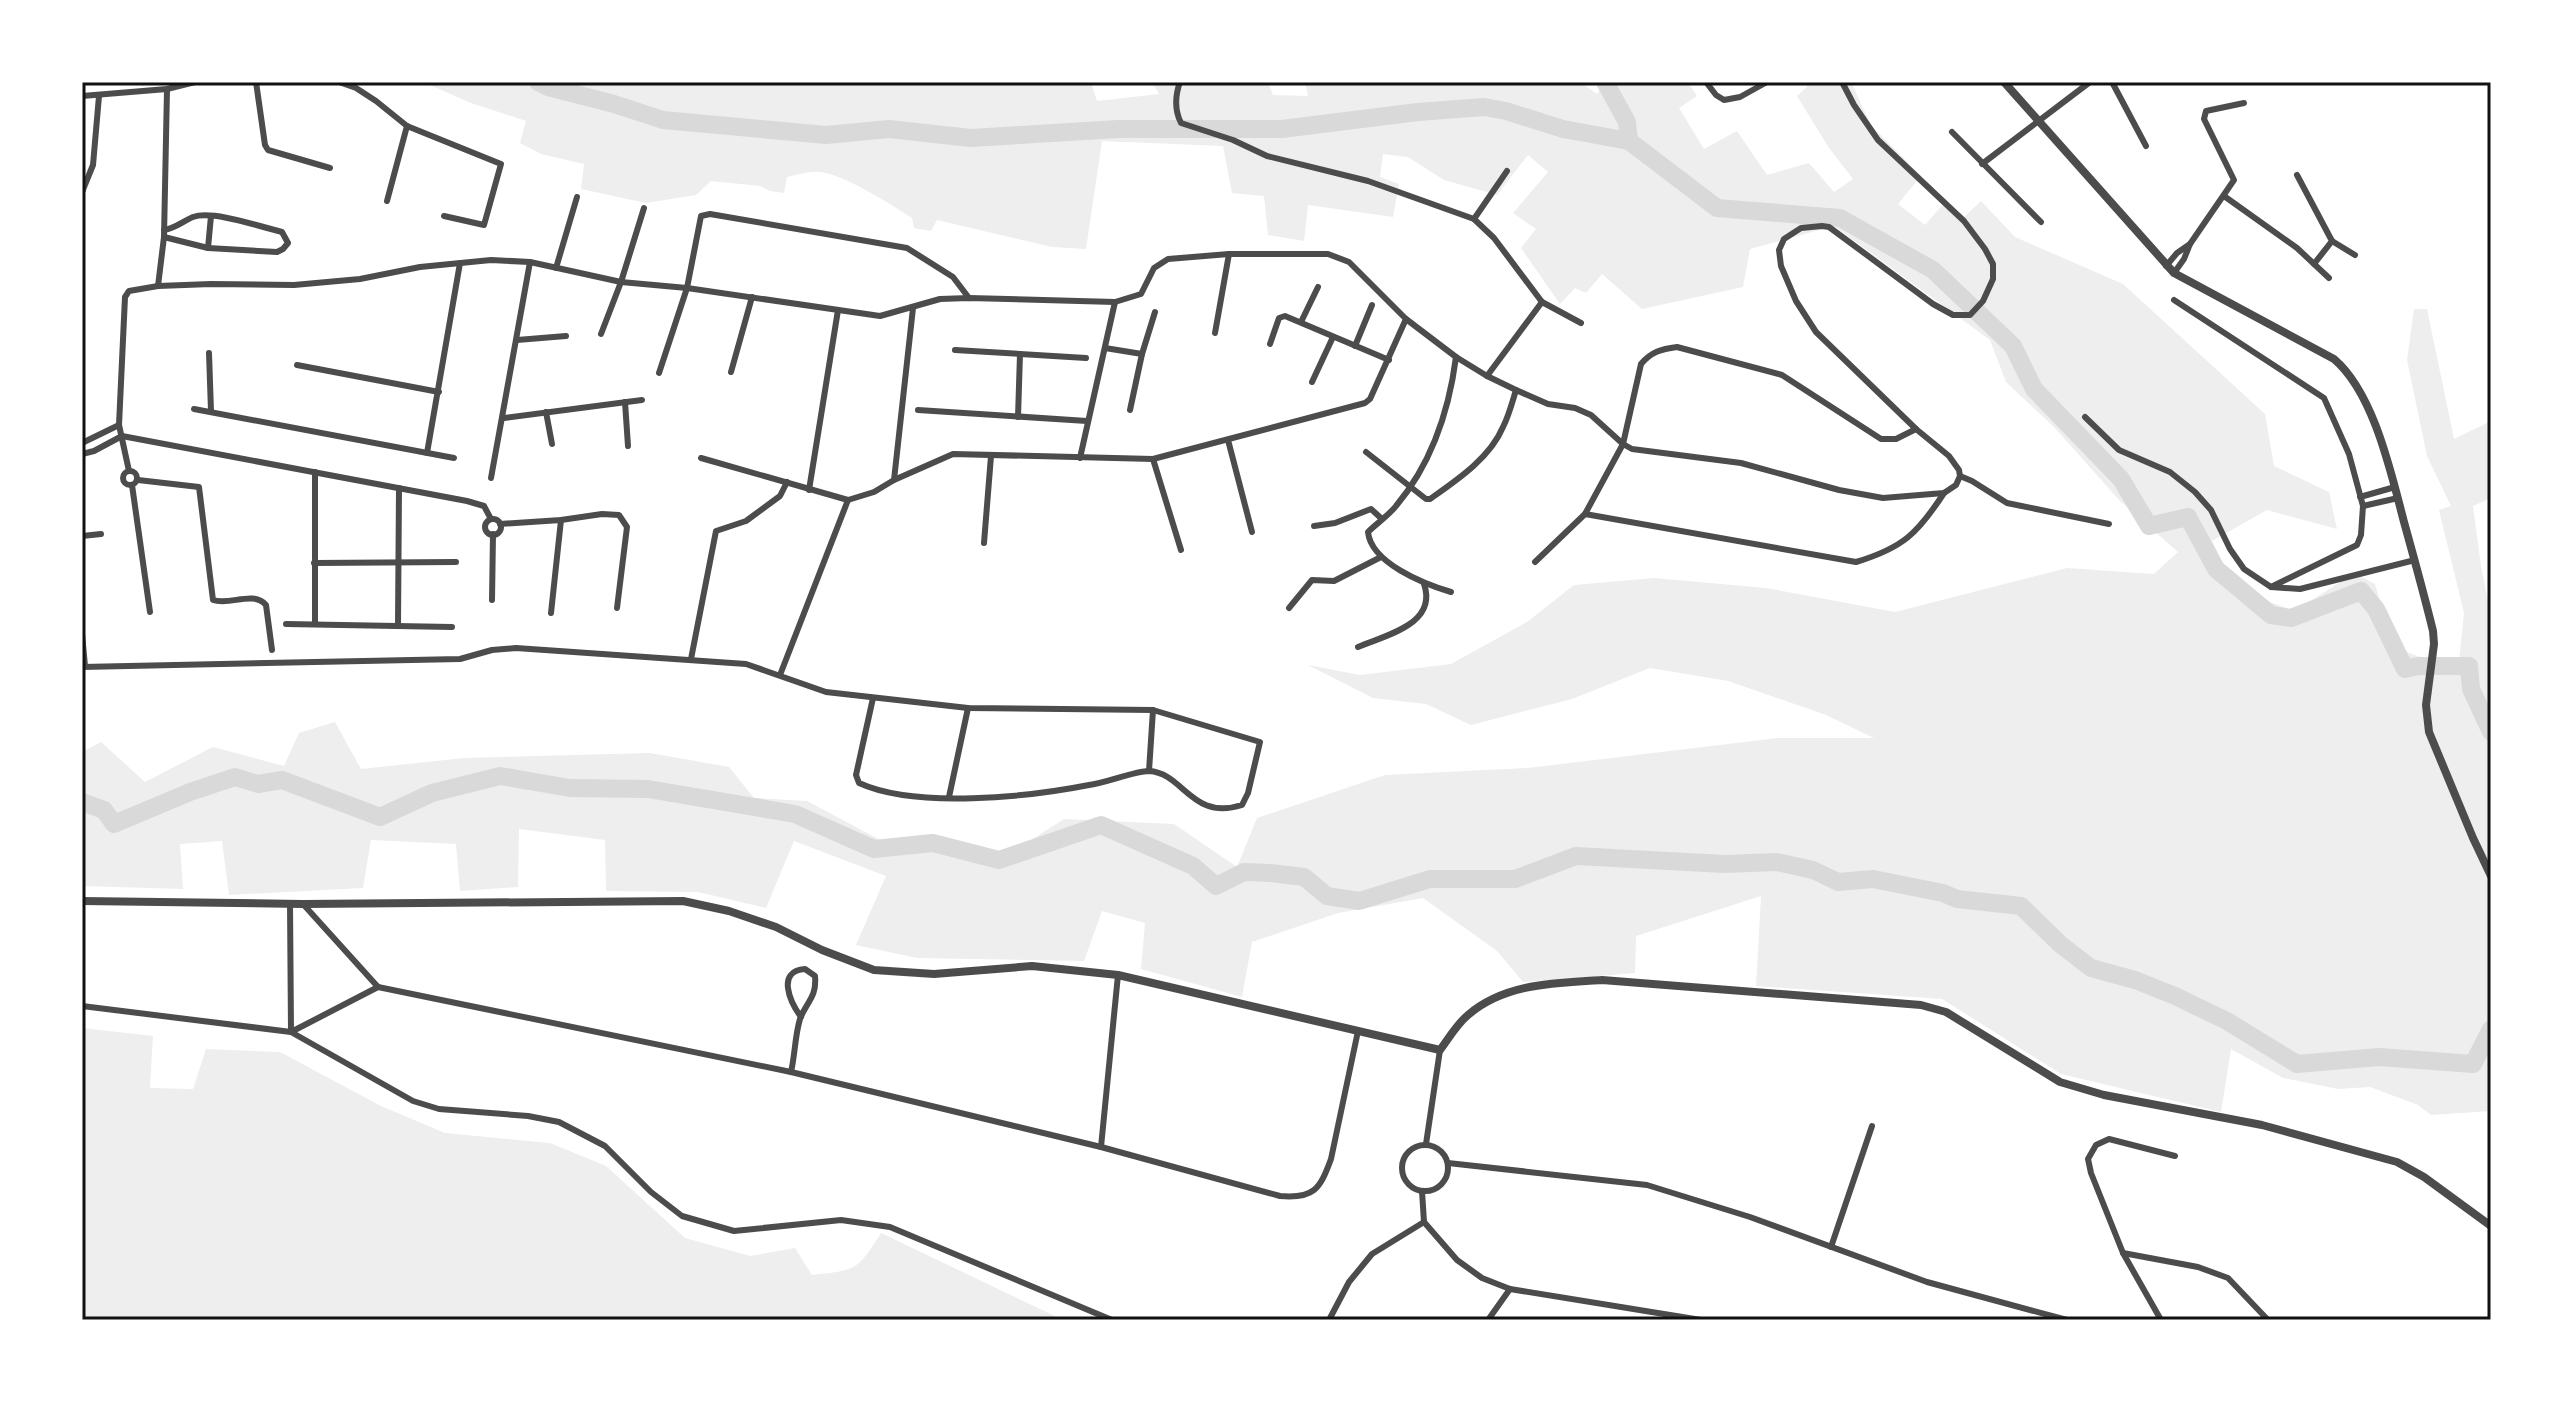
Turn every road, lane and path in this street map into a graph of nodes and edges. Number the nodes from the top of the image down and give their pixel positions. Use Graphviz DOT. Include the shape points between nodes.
graph roads {
  1 [pos="195,82"];
  2 [pos="256,82"];
  3 [pos="339,82"];
  4 [pos="1180,82"];
  5 [pos="1706,82"];
  6 [pos="1767,82"];
  7 [pos="1842,82"];
  8 [pos="2004,82"];
  9 [pos="2090,82"];
  10 [pos="2112,82"];
  11 [pos="1755,85"];
  12 [pos="167,89"];
  13 [pos="82,96"];
  14 [pos="99,96"];
  15 [pos="2244,103"];
  16 [pos="2038,121"];
  17 [pos="407,126"];
  18 [pos="1952,132"];
  19 [pos="2146,146"];
  20 [pos="1982,164"];
  21 [pos="330,168"];
  22 [pos="1507,171"];
  23 [pos="2297,175"];
  24 [pos="82,192"];
  25 [pos="2224,196"];
  26 [pos="577,197"];
  27 [pos="387,201"];
  28 [pos="644,208"];
  29 [pos="211,216"];
  30 [pos="444,216"];
  31 [pos="1474,219"];
  32 [pos="2041,222"];
  33 [pos="164,234"];
  34 [pos="2332,241"];
  35 [pos="2190,244"];
  36 [pos="208,248"];
  37 [pos="1229,254"];
  38 [pos="2355,255"];
  39 [pos="530,262"];
  40 [pos="460,263"];
  41 [pos="2314,264"];
  42 [pos="2166,266"];
  43 [pos="556,268"];
  44 [pos="2174,273"];
  45 [pos="2329,278"];
  46 [pos="621,282"];
  47 [pos="158,286"];
  48 [pos="1318,287"];
  49 [pos="687,288"];
  50 [pos="752,297"];
  51 [pos="969,298"];
  52 [pos="2174,300"];
  53 [pos="1115,302"];
  54 [pos="1542,302"];
  55 [pos="1372,305"];
  56 [pos="913,308"];
  57 [pos="838,310"];
  58 [pos="1155,312"];
  59 [pos="1406,319"];
  60 [pos="1301,322"];
  61 [pos="1581,323"];
  62 [pos="1215,333"];
  63 [pos="601,334"];
  64 [pos="566,336"];
  65 [pos="1333,337"];
  66 [pos="517,340"];
  67 [pos="1270,344"];
  68 [pos="1355,346"];
  69 [pos="1105,348"];
  70 [pos="955,350"];
  71 [pos="209,353"];
  72 [pos="1020,354"];
  73 [pos="1142,354"];
  74 [pos="1456,357"];
  75 [pos="1086,358"];
  76 [pos="1389,360"];
  77 [pos="297,365"];
  78 [pos="731,372"];
  79 [pos="659,373"];
  80 [pos="1487,376"];
  81 [pos="1312,382"];
  82 [pos="1516,390"];
  83 [pos="439,392"];
  84 [pos="642,400"];
  85 [pos="625,402"];
  86 [pos="194,409"];
  87 [pos="918,410"];
  88 [pos="1130,410"];
  89 [pos="211,411"];
  90 [pos="546,412"];
  91 [pos="1018,417"];
  92 [pos="2085,417"];
  93 [pos="504,418"];
  94 [pos="1087,421"];
  95 [pos="119,425"];
  96 [pos="1916,429"];
  97 [pos="122,436"];
  98 [pos="1228,440"];
  99 [pos="83,442"];
  100 [pos="552,444"];
  101 [pos="1623,444"];
  102 [pos="628,446"];
  103 [pos="1366,452"];
  104 [pos="84,453"];
  105 [pos="427,453"];
  106 [pos="991,456"];
  107 [pos="454,458"];
  108 [pos="701,458"];
  109 [pos="1080,458"];
  110 [pos="1153,459"];
  111 [pos="129,471"];
  112 [pos="315,472"];
  113 [pos="1960,476"];
  114 [pos="491,478"];
  115 [pos="894,480"];
  116 [pos="135,482"];
  117 [pos="787,482"];
  118 [pos="1409,486"];
  119 [pos="2395,487"];
  120 [pos="399,488"];
  121 [pos="809,490"];
  122 [pos="1944,493"];
  123 [pos="2360,497"];
  124 [pos="2398,498"];
  125 [pos="848,500"];
  126 [pos="2363,506"];
  127 [pos="1585,514"];
  128 [pos="491,519"];
  129 [pos="1382,519"];
  130 [pos="561,520"];
  131 [pos="500,524"];
  132 [pos="2109,524"];
  133 [pos="1314,526"];
  134 [pos="1252,532"];
  135 [pos="101,534"];
  136 [pos="493,534"];
  137 [pos="82,536"];
  138 [pos="984,543"];
  139 [pos="1181,550"];
  140 [pos="1381,557"];
  141 [pos="2415,560"];
  142 [pos="456,562"];
  143 [pos="1535,562"];
  144 [pos="314,563"];
  145 [pos="398,563"];
  146 [pos="1424,584"];
  147 [pos="2271,587"];
  148 [pos="1451,592"];
  149 [pos="492,600"];
  150 [pos="617,608"];
  151 [pos="1289,608"];
  152 [pos="150,612"];
  153 [pos="551,613"];
  154 [pos="286,624"];
  155 [pos="315,624"];
  156 [pos="398,625"];
  157 [pos="452,627"];
  158 [pos="82,634"];
  159 [pos="1358,647"];
  160 [pos="272,650"];
  161 [pos="691,659"];
  162 [pos="84,666"];
  163 [pos="780,675"];
  164 [pos="873,698"];
  165 [pos="968,708"];
  166 [pos="1153,710"];
  167 [pos="1149,771"];
  168 [pos="949,797"];
  169 [pos="2491,876"];
  170 [pos="82,901"];
  171 [pos="290,903"];
  172 [pos="303,904"];
  173 [pos="1118,975"];
  174 [pos="378,987"];
  175 [pos="82,1006"];
  176 [pos="801,1017"];
  177 [pos="1358,1031"];
  178 [pos="291,1032"];
  179 [pos="1440,1050"];
  180 [pos="791,1072"];
  181 [pos="1872,1126"];
  182 [pos="1426,1144"];
  183 [pos="1101,1147"];
  184 [pos="2175,1156"];
  185 [pos="1448,1163"];
  186 [pos="1422,1191"];
  187 [pos="1424,1222"];
  188 [pos="2491,1226"];
  189 [pos="1831,1247"];
  190 [pos="2123,1253"];
  191 [pos="1510,1289"];
  192 [pos="1112,1320"];
  193 [pos="1329,1320"];
  194 [pos="1488,1320"];
  195 [pos="1701,1320"];
  196 [pos="2067,1320"];
  197 [pos="2161,1320"];
  198 [pos="2268,1320"];
  1 -- 12 [label="street"];
  2 -- 21 [label="street" via="268,150"];
  3 -- 17 [label="street" via="356,88"];
  4 -- 31 [label="street" via="1175,95 1181,123"];
  5 -- 11 [label="street" via="1724,100 1740,97"];
  6 -- 11 [label="street"];
  7 -- 96 [label="street" via="1878,140 1964,221 1993,264 1983,301 1970,315 1953,315 1829,227 1801,228 1782,243 1781,266 1816,332"];
  8 -- 16 [label="street"];
  9 -- 16 [label="street"];
  10 -- 19 [label="street"];
  12 -- 14 [label="street"];
  12 -- 33 [label="street"];
  13 -- 14 [label="street"];
  14 -- 24 [label="street" via="93,165"];
  15 -- 25 [label="street" via="2206,111 2204,119 2234,180"];
  16 -- 20 [label="street"];
  16 -- 42 [label="street"];
  17 -- 27 [label="street"];
  17 -- 30 [label="street" via="501,164 484,225"];
  18 -- 20 [label="street"];
  20 -- 32 [label="street"];
  22 -- 31 [label="street"];
  23 -- 34 [label="street"];
  25 -- 35 [label="street"];
  25 -- 41 [label="street"];
  26 -- 43 [label="street"];
  28 -- 46 [label="street"];
  29 -- 33 [label="street" via="193,217"];
  29 -- 36 [label="street"];
  29 -- 36 [label="street" via="282,232 288,243 277,252"];
  31 -- 54 [label="street"];
  33 -- 36 [label="street"];
  33 -- 47 [label="street"];
  34 -- 38 [label="street"];
  34 -- 41 [label="street"];
  35 -- 42 [label="street"];
  35 -- 44 [label="street"];
  37 -- 53 [label="street" via="1163,261 1141,294"];
  37 -- 59 [label="street" via="1321,253 1342,258"];
  37 -- 62 [label="street"];
  39 -- 40 [label="street"];
  39 -- 43 [label="street"];
  39 -- 66 [label="street"];
  40 -- 47 [label="street" via="294,285"];
  40 -- 83 [label="street"];
  41 -- 45 [label="street"];
  42 -- 44 [label="street"];
  43 -- 46 [label="street"];
  44 -- 119 [label="street" via="2343,366 2377,427"];
  46 -- 49 [label="street"];
  46 -- 63 [label="street"];
  47 -- 95 [label="street" via="125,297"];
  48 -- 60 [label="street"];
  49 -- 50 [label="street"];
  49 -- 51 [label="street" via="698,222 710,214 907,248 953,277"];
  49 -- 79 [label="street"];
  50 -- 57 [label="street"];
  50 -- 78 [label="street"];
  51 -- 53 [label="street"];
  51 -- 56 [label="street" via="940,299"];
  52 -- 123 [label="street" via="2324,398 2349,454"];
  53 -- 69 [label="street"];
  54 -- 61 [label="street"];
  54 -- 80 [label="street"];
  55 -- 68 [label="street"];
  56 -- 57 [label="street" via="880,316"];
  56 -- 115 [label="street"];
  57 -- 121 [label="street"];
  58 -- 73 [label="street"];
  59 -- 74 [label="street"];
  59 -- 76 [label="street"];
  60 -- 65 [label="street"];
  60 -- 67 [label="street" via="1282,316"];
  64 -- 66 [label="street"];
  65 -- 68 [label="street"];
  65 -- 81 [label="street"];
  66 -- 93 [label="street"];
  68 -- 76 [label="street"];
  69 -- 73 [label="street"];
  69 -- 94 [label="street"];
  70 -- 72 [label="street"];
  71 -- 89 [label="street"];
  72 -- 75 [label="street"];
  72 -- 91 [label="street"];
  73 -- 88 [label="street"];
  74 -- 80 [label="street"];
  74 -- 118 [label="street" via="1446,412 1430,454"];
  76 -- 98 [label="street" via="1365,403"];
  77 -- 83 [label="street"];
  80 -- 82 [label="street"];
  82 -- 101 [label="street" via="1591,415"];
  82 -- 118 [label="street" via="1493,445 1462,476 1428,499"];
  83 -- 105 [label="street"];
  84 -- 85 [label="street"];
  85 -- 90 [label="street"];
  85 -- 102 [label="street"];
  86 -- 89 [label="street"];
  87 -- 91 [label="street"];
  89 -- 105 [label="street"];
  90 -- 93 [label="street"];
  90 -- 100 [label="street"];
  91 -- 94 [label="street"];
  92 -- 147 [label="street" via="2119,450 2170,472 2195,492 2244,569"];
  93 -- 114 [label="street"];
  94 -- 109 [label="street"];
  95 -- 97 [label="street"];
  95 -- 99 [label="street"];
  96 -- 101 [label="street" via="1896,439 1881,439 1782,375 1677,347 1649,354 1641,364"];
  96 -- 113 [label="street" via="1949,456"];
  97 -- 104 [label="street"];
  97 -- 111 [label="street"];
  97 -- 112 [label="street"];
  98 -- 110 [label="street"];
  98 -- 134 [label="street"];
  99 -- 104 [label="street"];
  101 -- 122 [label="street" via="1741,463 1883,498"];
  101 -- 127 [label="street"];
  103 -- 118 [label="street"];
  105 -- 107 [label="street"];
  106 -- 109 [label="street"];
  106 -- 115 [label="street" via="947,455"];
  106 -- 138 [label="street"];
  108 -- 117 [label="street"];
  109 -- 110 [label="street"];
  110 -- 139 [label="street"];
  111 -- 116 [label="street"];
  111 -- 116 [label="street" via="124,482"];
  112 -- 120 [label="street"];
  112 -- 144 [label="street"];
  113 -- 122 [label="street"];
  113 -- 132 [label="street" via="2007,503"];
  115 -- 125 [label="street"];
  116 -- 152 [label="street"];
  116 -- 160 [label="street" via="199,487 213,600 262,600"];
  117 -- 121 [label="street"];
  117 -- 161 [label="street" via="780,496 746,521 716,531"];
  118 -- 129 [label="street"];
  119 -- 123 [label="street"];
  119 -- 124 [label="street"];
  120 -- 128 [label="street" via="484,506"];
  120 -- 145 [label="street"];
  121 -- 125 [label="street"];
  122 -- 127 [label="street" via="1905,541 1885,554 1856,562"];
  123 -- 126 [label="street"];
  124 -- 126 [label="street"];
  124 -- 141 [label="street"];
  125 -- 163 [label="street"];
  126 -- 147 [label="street" via="2357,545"];
  127 -- 143 [label="street"];
  128 -- 131 [label="street"];
  128 -- 136 [label="street" via="485,529"];
  129 -- 133 [label="street" via="1371,509"];
  129 -- 140 [label="street" via="1368,532"];
  130 -- 131 [label="street"];
  130 -- 150 [label="street" via="610,513 624,520"];
  130 -- 153 [label="street"];
  131 -- 136 [label="street"];
  135 -- 137 [label="street"];
  136 -- 149 [label="street"];
  140 -- 146 [label="street"];
  140 -- 151 [label="street" via="1334,581 1312,580"];
  141 -- 147 [label="street" via="2300,589"];
  141 -- 169 [label="street" via="2433,631 2427,719 2433,745"];
  142 -- 145 [label="street"];
  144 -- 145 [label="street"];
  144 -- 155 [label="street"];
  145 -- 156 [label="street"];
  146 -- 148 [label="street"];
  146 -- 159 [label="street" via="1425,610 1413,623"];
  154 -- 155 [label="street"];
  155 -- 156 [label="street"];
  156 -- 157 [label="street"];
  158 -- 162 [label="street"];
  161 -- 162 [label="street" via="516,648 460,659"];
  161 -- 163 [label="street" via="746,664"];
  163 -- 164 [label="street" via="826,692"];
  164 -- 165 [label="street"];
  164 -- 168 [label="street" via="856,775 859,783 871,789"];
  165 -- 166 [label="street"];
  165 -- 168 [label="street"];
  166 -- 167 [label="street"];
  166 -- 167 [label="street" via="1260,742 1248,793 1242,805 1228,809 1202,805"];
  167 -- 168 [label="street" via="1049,793"];
  170 -- 171 [label="street"];
  171 -- 172 [label="street"];
  171 -- 178 [label="street"];
  172 -- 173 [label="street" via="683,901 776,927 874,970 934,974 1032,966"];
  172 -- 174 [label="street"];
  173 -- 177 [label="street"];
  173 -- 183 [label="street"];
  174 -- 178 [label="street"];
  174 -- 180 [label="street"];
  175 -- 178 [label="street"];
  176 -- 176 [label="street" via="787,982 797,969 815,976 816,988"];
  176 -- 180 [label="street"];
  177 -- 179 [label="street"];
  177 -- 183 [label="street" via="1331,1159 1324,1179 1300,1198"];
  178 -- 192 [label="street" via="413,1101 439,1109 559,1122 605,1146 682,1216 734,1231 841,1220 890,1227"];
  179 -- 182 [label="street"];
  179 -- 188 [label="street" via="1466,1016 1485,1003 1516,989 1555,983 1602,980 1933,1007 2060,1082 2262,1125 2397,1162"];
  180 -- 183 [label="street"];
  181 -- 189 [label="street"];
  182 -- 185 [label="street" via="1441,1150"];
  182 -- 186 [label="street" via="1406,1154 1402,1169 1408,1184"];
  184 -- 190 [label="street" via="2109,1139 2096,1145 2088,1159"];
  185 -- 186 [label="street" via="1442,1184"];
  185 -- 189 [label="street" via="1647,1185"];
  186 -- 187 [label="street"];
  187 -- 191 [label="street" via="1457,1260"];
  187 -- 193 [label="street" via="1372,1254"];
  189 -- 196 [label="street" via="1927,1282"];
  190 -- 197 [label="street"];
  190 -- 198 [label="street" via="2228,1278"];
  191 -- 194 [label="street"];
  191 -- 195 [label="street"];
}
